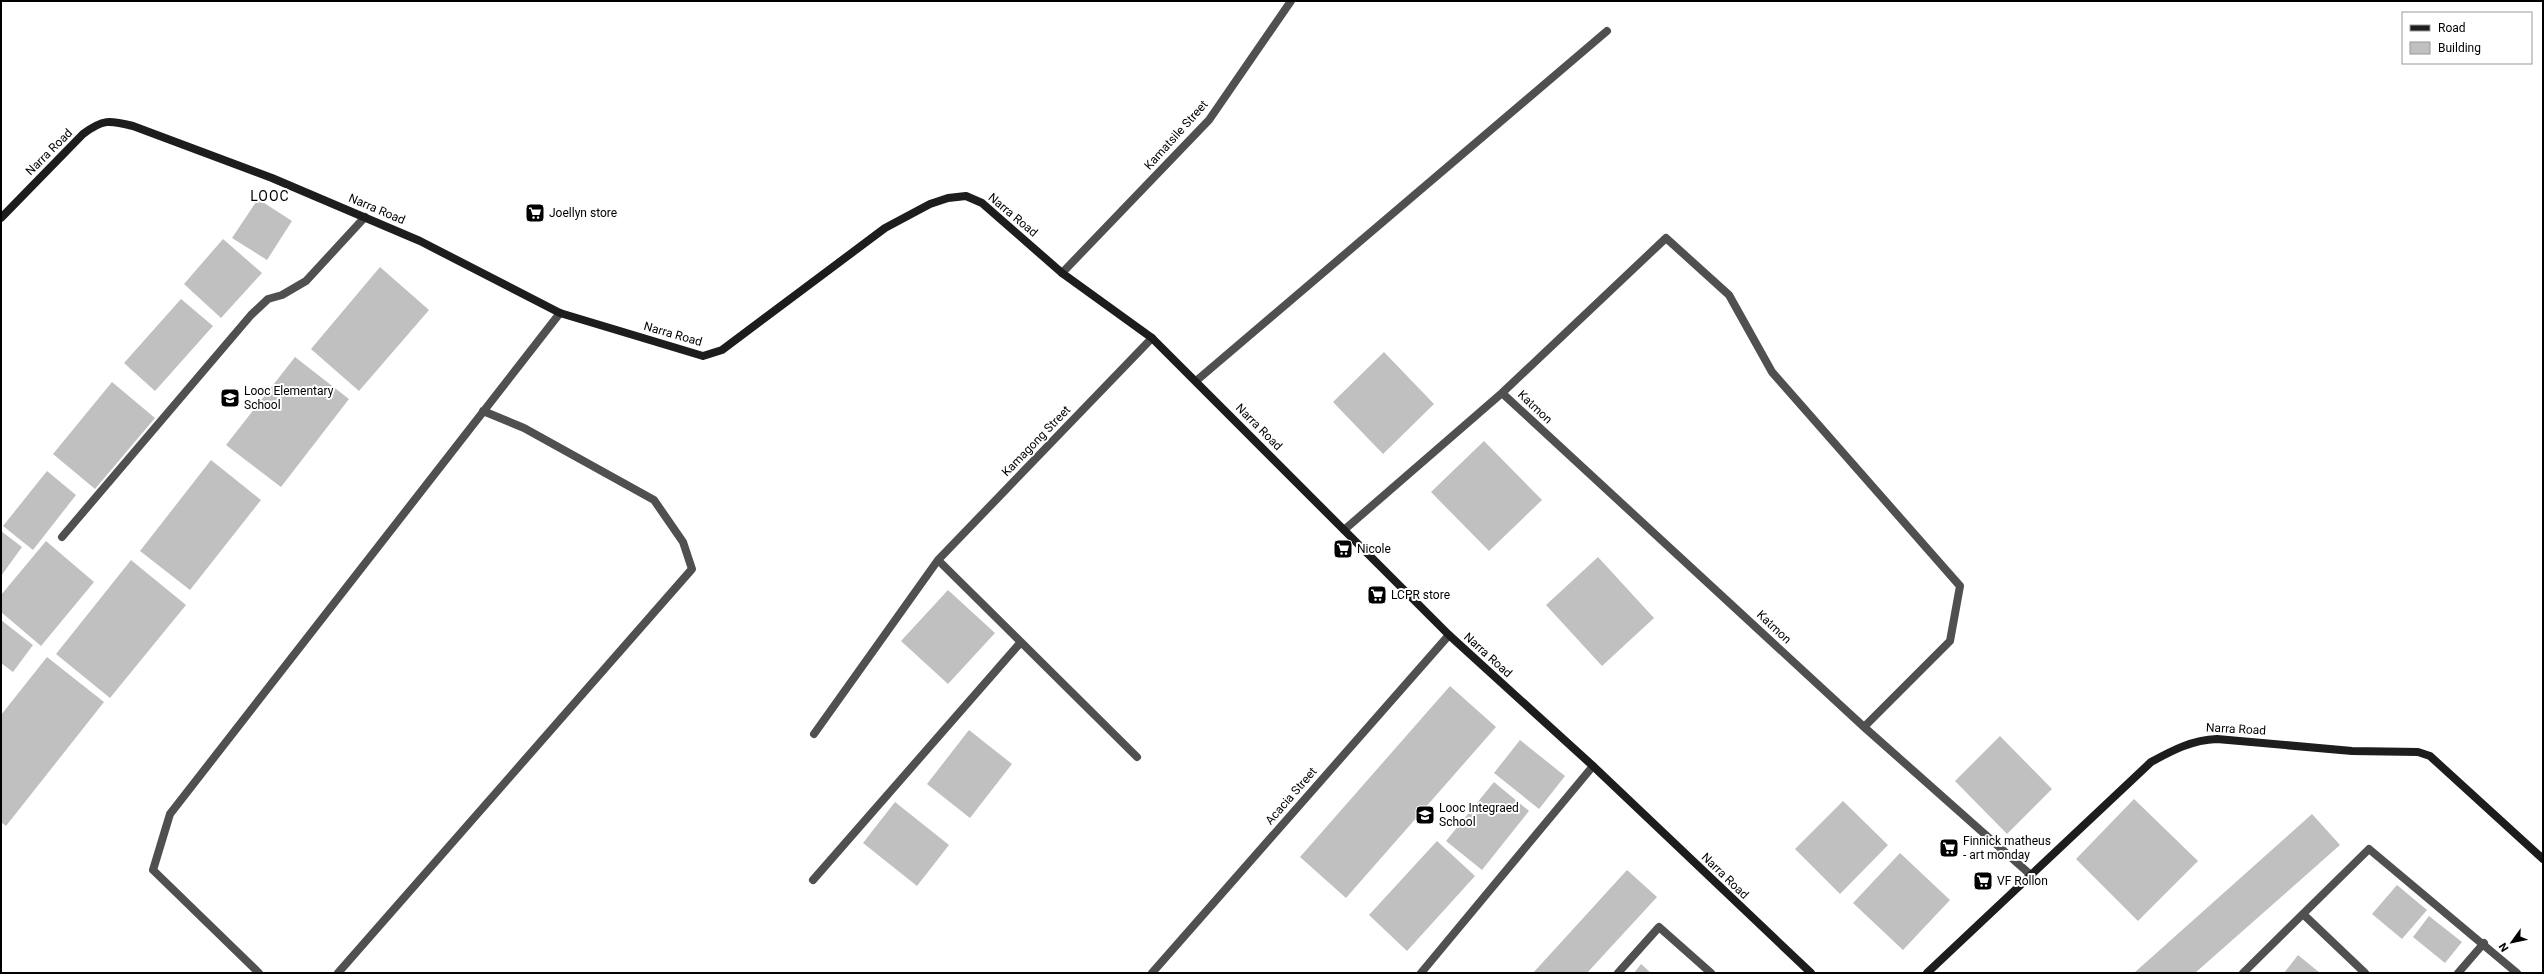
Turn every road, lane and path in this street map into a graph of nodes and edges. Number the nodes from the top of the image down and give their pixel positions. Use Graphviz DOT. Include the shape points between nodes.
graph roads {
  1 [pos="1291,1"];
  2 [pos="1607,31"];
  3 [pos="365,217"];
  4 [pos="1,218"];
  5 [pos="1062,273"];
  6 [pos="560,313"];
  7 [pos="1152,338"];
  8 [pos="1196,381"];
  9 [pos="1502,393"];
  10 [pos="483,411"];
  11 [pos="1344,530"];
  12 [pos="62,537"];
  13 [pos="938,560"];
  14 [pos="1449,636"];
  15 [pos="1021,642"];
  16 [pos="1864,727"];
  17 [pos="814,734"];
  18 [pos="1138,757"];
  19 [pos="1593,766"];
  20 [pos="2543,859"];
  21 [pos="2032,876"];
  22 [pos="813,880"];
  23 [pos="2303,914"];
  24 [pos="2484,943"];
  25 [pos="259,973"];
  26 [pos="338,973"];
  27 [pos="1152,973"];
  28 [pos="1421,973"];
  29 [pos="1618,973"];
  30 [pos="1711,973"];
  31 [pos="1811,973"];
  32 [pos="1927,973"];
  33 [pos="2243,973"];
  34 [pos="2365,973"];
  35 [pos="2458,973"];
  36 [pos="2517,973"];
  1 -- 5 [label="street, Kamatsile Street" via="1209,120"];
  2 -- 8 [label="street"];
  3 -- 4 [label="main road, Narra Road" via="272,178 132,126 110,121 96,124 83,134"];
  3 -- 6 [label="main road, Narra Road" via="420,241"];
  3 -- 12 [label="street" via="306,281 282,296 268,299 251,315"];
  5 -- 6 [label="main road, Narra Road" via="982,203 966,196 930,204 885,228 715,353 703,356"];
  5 -- 7 [label="main road, Narra Road"];
  6 -- 10 [label="street"];
  7 -- 8 [label="main road, Narra Road"];
  7 -- 13 [label="street, Kamagong Street"];
  8 -- 11 [label="main road, Narra Road"];
  9 -- 11 [label="street"];
  9 -- 16 [label="street, Katmon"];
  9 -- 16 [label="street" via="1666,238 1729,294 1772,372 1960,586 1950,641"];
  10 -- 25 [label="street" via="170,814 153,870"];
  10 -- 26 [label="street" via="524,428 654,500 683,542 692,569"];
  11 -- 14 [label="main road, Narra Road"];
  13 -- 15 [label="street"];
  13 -- 17 [label="street, Kamagong Street"];
  14 -- 19 [label="main road, Narra Road"];
  14 -- 27 [label="street, Acacia Street"];
  15 -- 18 [label="street"];
  15 -- 22 [label="street"];
  16 -- 21 [label="street, Katmon"];
  19 -- 28 [label="street"];
  19 -- 31 [label="main road, Narra Road"];
  20 -- 21 [label="main road, Narra Road" via="2430,756 2418,752 2352,751 2217,738 2200,740 2151,762"];
  21 -- 32 [label="main road, Narra Road"];
  23 -- 24 [label="street" via="2369,849"];
  23 -- 33 [label="street"];
  23 -- 34 [label="street"];
  24 -- 35 [label="street"];
  24 -- 36 [label="street"];
  29 -- 30 [label="street" via="1658,927"];
}
